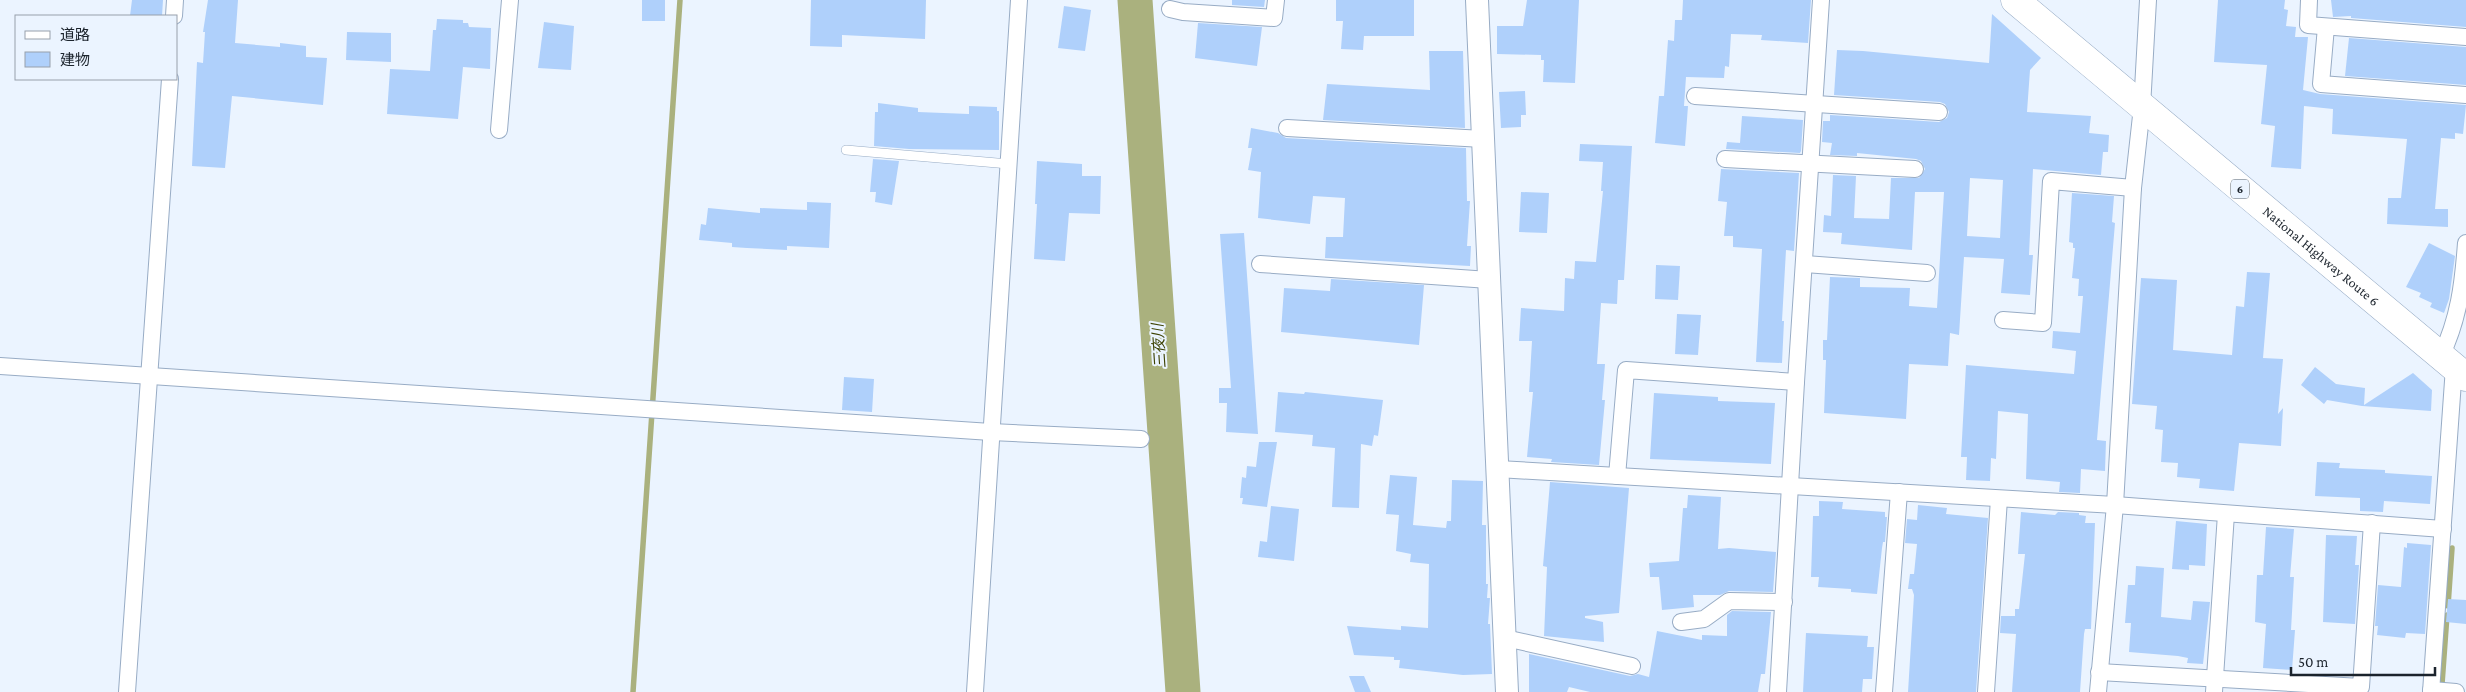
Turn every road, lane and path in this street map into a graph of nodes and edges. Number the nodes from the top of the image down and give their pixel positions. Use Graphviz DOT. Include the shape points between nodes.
graph roads {
  1 [pos="175,0"];
  2 [pos="510,0"];
  3 [pos="1019,0"];
  4 [pos="1198,0"];
  5 [pos="1276,0"];
  6 [pos="1477,0"];
  7 [pos="1822,0"];
  8 [pos="2014,0"];
  9 [pos="2148,0"];
  10 [pos="2309,0"];
  11 [pos="174,15"];
  12 [pos="2326,27"];
  13 [pos="2466,37"];
  14 [pos="170,80"];
  15 [pos="2466,95"];
  16 [pos="1695,96"];
  17 [pos="1814,103"];
  18 [pos="2142,107"];
  19 [pos="1939,112"];
  20 [pos="1287,128"];
  21 [pos="499,130"];
  22 [pos="1483,139"];
  23 [pos="846,150"];
  24 [pos="1725,159"];
  25 [pos="1009,164"];
  26 [pos="1811,164"];
  27 [pos="1915,169"];
  28 [pos="2133,188"];
  29 [pos="2466,242"];
  30 [pos="1260,264"];
  31 [pos="1805,264"];
  32 [pos="1927,273"];
  33 [pos="1489,280"];
  34 [pos="2004,320"];
  35 [pos="0,366"];
  36 [pos="2454,367"];
  37 [pos="149,376"];
  38 [pos="1796,382"];
  39 [pos="991,432"];
  40 [pos="1141,439"];
  41 [pos="1498,469"];
  42 [pos="1617,476"];
  43 [pos="1790,488"];
  44 [pos="1899,492"];
  45 [pos="1999,498"];
  46 [pos="2115,505"];
  47 [pos="2226,514"];
  48 [pos="2372,523"];
  49 [pos="2442,529"];
  50 [pos="1784,602"];
  51 [pos="1681,622"];
  52 [pos="1505,638"];
  53 [pos="1632,666"];
  54 [pos="2099,672"];
  55 [pos="2214,685"];
  56 [pos="2431,691"];
  57 [pos="127,692"];
  58 [pos="975,692"];
  59 [pos="1508,692"];
  60 [pos="1778,692"];
  61 [pos="1884,692"];
  62 [pos="1986,692"];
  63 [pos="2098,692"];
  64 [pos="2456,692"];
  1 -- 11 [label="street"];
  2 -- 21 [label="street"];
  3 -- 25 [label="street"];
  4 -- 5 [label="street" via="1176,10 1274,18"];
  6 -- 22 [label="street"];
  7 -- 17 [label="street"];
  8 -- 18 [label="highway, National Highway Route 6 / 6"];
  9 -- 18 [label="street"];
  10 -- 12 [label="street" via="2308,25"];
  12 -- 13 [label="street"];
  12 -- 15 [label="street" via="2321,84"];
  14 -- 37 [label="street"];
  16 -- 17 [label="street"];
  17 -- 19 [label="street"];
  17 -- 26 [label="street"];
  18 -- 28 [label="street"];
  18 -- 36 [label="highway, National Highway Route 6 / 6"];
  20 -- 22 [label="street"];
  22 -- 33 [label="street"];
  23 -- 25 [label="lane"];
  24 -- 26 [label="street"];
  25 -- 39 [label="street"];
  26 -- 27 [label="street"];
  26 -- 31 [label="street"];
  28 -- 34 [label="street" via="2051,181 2043,323"];
  28 -- 46 [label="street"];
  29 -- 36 [label="street" via="2463,289 2452,333"];
  30 -- 33 [label="street"];
  31 -- 32 [label="street"];
  31 -- 38 [label="street"];
  33 -- 41 [label="street"];
  35 -- 37 [label="street"];
  36 -- 49 [label="street"];
  37 -- 39 [label="street"];
  37 -- 57 [label="street"];
  38 -- 42 [label="street" via="1626,370"];
  38 -- 43 [label="street"];
  39 -- 40 [label="street"];
  39 -- 58 [label="street"];
  41 -- 42 [label="street"];
  41 -- 52 [label="street"];
  42 -- 43 [label="street"];
  43 -- 44 [label="street"];
  43 -- 50 [label="street"];
  44 -- 45 [label="street"];
  44 -- 61 [label="street"];
  45 -- 46 [label="street"];
  45 -- 62 [label="street"];
  46 -- 47 [label="street"];
  46 -- 54 [label="street"];
  47 -- 48 [label="street"];
  47 -- 55 [label="street"];
  48 -- 49 [label="street"];
  48 -- 55 [label="street" via="2361,687"];
  49 -- 56 [label="street"];
  50 -- 51 [label="street" via="1729,602 1704,619"];
  50 -- 60 [label="street"];
  52 -- 53 [label="street"];
  52 -- 59 [label="street"];
  54 -- 55 [label="street"];
  54 -- 63 [label="street"];
  56 -- 64 [label="street"];
}
